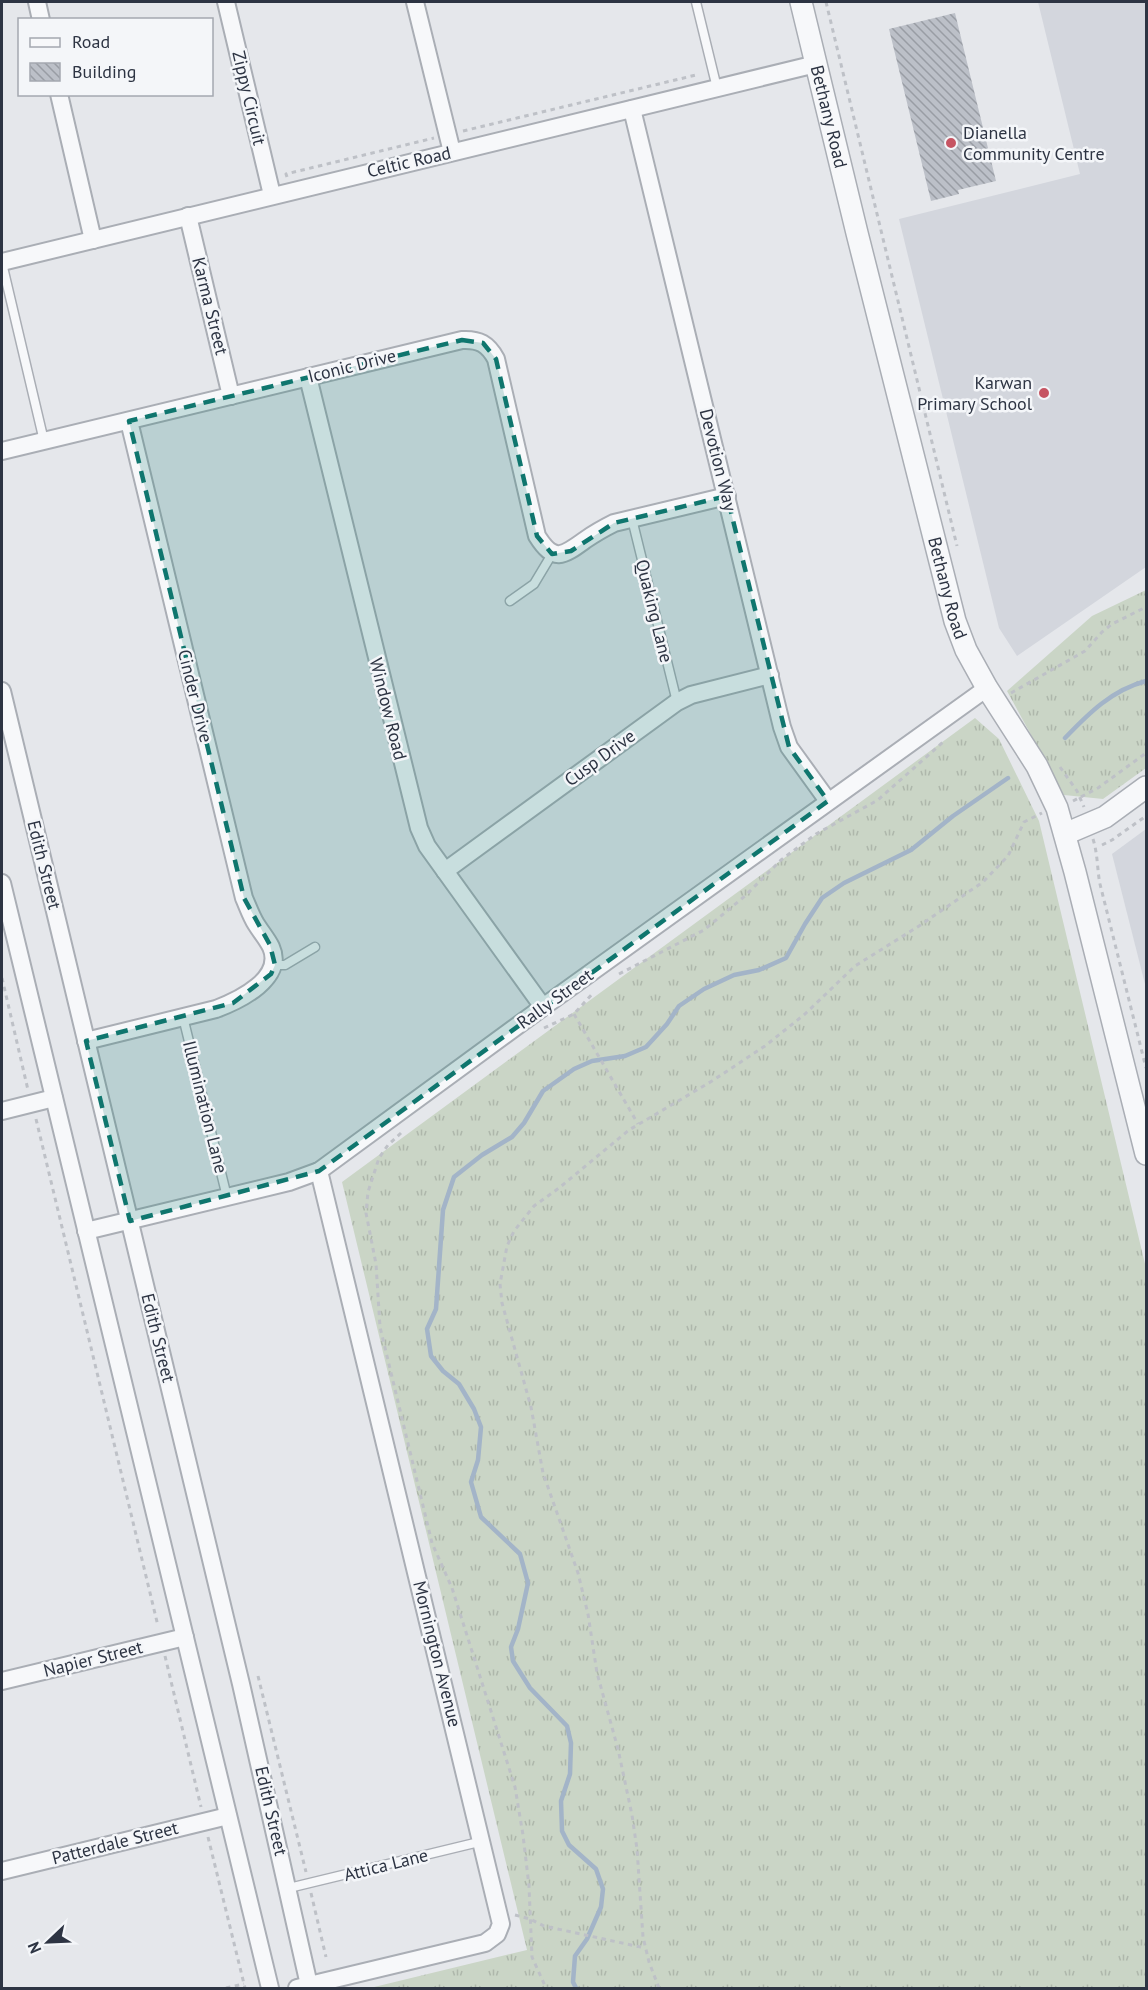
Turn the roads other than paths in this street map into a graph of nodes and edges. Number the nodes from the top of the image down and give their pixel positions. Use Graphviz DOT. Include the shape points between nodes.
graph roads {
  1 [pos="37,2"];
  2 [pos="226,2"];
  3 [pos="415,2"];
  4 [pos="696,2"];
  5 [pos="801,2"];
  6 [pos="41,18"];
  7 [pos="816,64"];
  8 [pos="717,88"];
  9 [pos="59,96"];
  10 [pos="632,109"];
  11 [pos="452,152"];
  12 [pos="272,195"];
  13 [pos="188,216"];
  14 [pos="93,240"];
  15 [pos="2,262"];
  16 [pos="308,377"];
  17 [pos="231,396"];
  18 [pos="129,421"];
  19 [pos="44,441"];
  20 [pos="2,451"];
  21 [pos="727,496"];
  22 [pos="632,519"];
  23 [pos="552,554"];
  24 [pos="510,601"];
  25 [pos="770,675"];
  26 [pos="2,691"];
  27 [pos="1001,691"];
  28 [pos="677,702"];
  29 [pos="1146,787"];
  30 [pos="828,801"];
  31 [pos="1065,834"];
  32 [pos="445,871"];
  33 [pos="2,883"];
  34 [pos="6,920"];
  35 [pos="315,947"];
  36 [pos="275,965"];
  37 [pos="543,1006"];
  38 [pos="183,1017"];
  39 [pos="86,1041"];
  40 [pos="54,1098"];
  41 [pos="2,1111"];
  42 [pos="1146,1154"];
  43 [pos="319,1171"];
  44 [pos="227,1197"];
  45 [pos="130,1221"];
  46 [pos="86,1231"];
  47 [pos="184,1636"];
  48 [pos="2,1681"];
  49 [pos="228,1815"];
  50 [pos="483,1841"];
  51 [pos="2,1870"];
  52 [pos="289,1888"];
  53 [pos="303,1987"];
  54 [pos="270,1989"];
  1 -- 6 [label="street"];
  2 -- 12 [label="street, Zippy Circuit"];
  3 -- 11 [label="street"];
  4 -- 8 [label="lane"];
  5 -- 7 [label="street, Bethany Road"];
  7 -- 8 [label="street, Celtic Road"];
  7 -- 27 [label="street, Bethany Road" via="946,590 966,650"];
  8 -- 10 [label="street, Celtic Road"];
  9 -- 14 [label="street"];
  10 -- 11 [label="street, Celtic Road"];
  10 -- 21 [label="street, Devotion Way"];
  11 -- 12 [label="street, Celtic Road"];
  12 -- 13 [label="street, Celtic Road"];
  13 -- 14 [label="street, Celtic Road"];
  13 -- 17 [label="street, Karma Street"];
  14 -- 15 [label="street, Celtic Road"];
  15 -- 19 [label="lane"];
  16 -- 17 [label="street, Iconic Drive"];
  16 -- 23 [label="street, Iconic Drive" via="462,340 483,343 496,359 537,536"];
  16 -- 32 [label="street, Window Road" via="413,812 427,846"];
  17 -- 18 [label="street, Iconic Drive"];
  18 -- 19 [label="street, Iconic Drive"];
  18 -- 36 [label="street, Cinder Drive" via="244,898 270,945"];
  19 -- 20 [label="street, Iconic Drive"];
  21 -- 22 [label="street"];
  21 -- 25 [label="street, Devotion Way"];
  22 -- 23 [label="street" via="602,529 563,555"];
  22 -- 28 [label="lane, Quaking Lane"];
  23 -- 24 [label="lane" via="534,584"];
  25 -- 28 [label="street, Cusp Drive" via="691,694"];
  25 -- 30 [label="street, Devotion Way" via="789,747"];
  26 -- 39 [label="street, Edith Street"];
  27 -- 30 [label="street, Rally Street"];
  27 -- 31 [label="street, Bethany Road" via="1057,808"];
  28 -- 32 [label="street, Cusp Drive"];
  29 -- 31 [label="street" via="1105,817"];
  30 -- 37 [label="street, Rally Street"];
  31 -- 42 [label="street, Bethany Road"];
  32 -- 37 [label="street, Window Road"];
  33 -- 34 [label="street"];
  34 -- 40 [label="street"];
  35 -- 36 [label="lane" via="285,965"];
  36 -- 38 [label="street" via="271,974 233,1003"];
  37 -- 43 [label="street, Rally Street"];
  38 -- 39 [label="street"];
  38 -- 44 [label="lane, Illumination Lane"];
  39 -- 45 [label="street, Edith Street"];
  40 -- 41 [label="street"];
  40 -- 46 [label="street"];
  43 -- 44 [label="street, Rally Street"];
  43 -- 50 [label="street, Mornington Avenue"];
  44 -- 45 [label="street, Rally Street"];
  45 -- 46 [label="street, Rally Street"];
  45 -- 52 [label="street, Edith Street"];
  46 -- 47 [label="street"];
  47 -- 48 [label="street, Napier Street"];
  47 -- 49 [label="street"];
  49 -- 51 [label="street, Patterdale Street"];
  49 -- 54 [label="street"];
  50 -- 52 [label="lane, Attica Lane"];
  50 -- 53 [label="street, Mornington Avenue" via="501,1918 493,1939"];
  52 -- 53 [label="street, Edith Street"];
}
